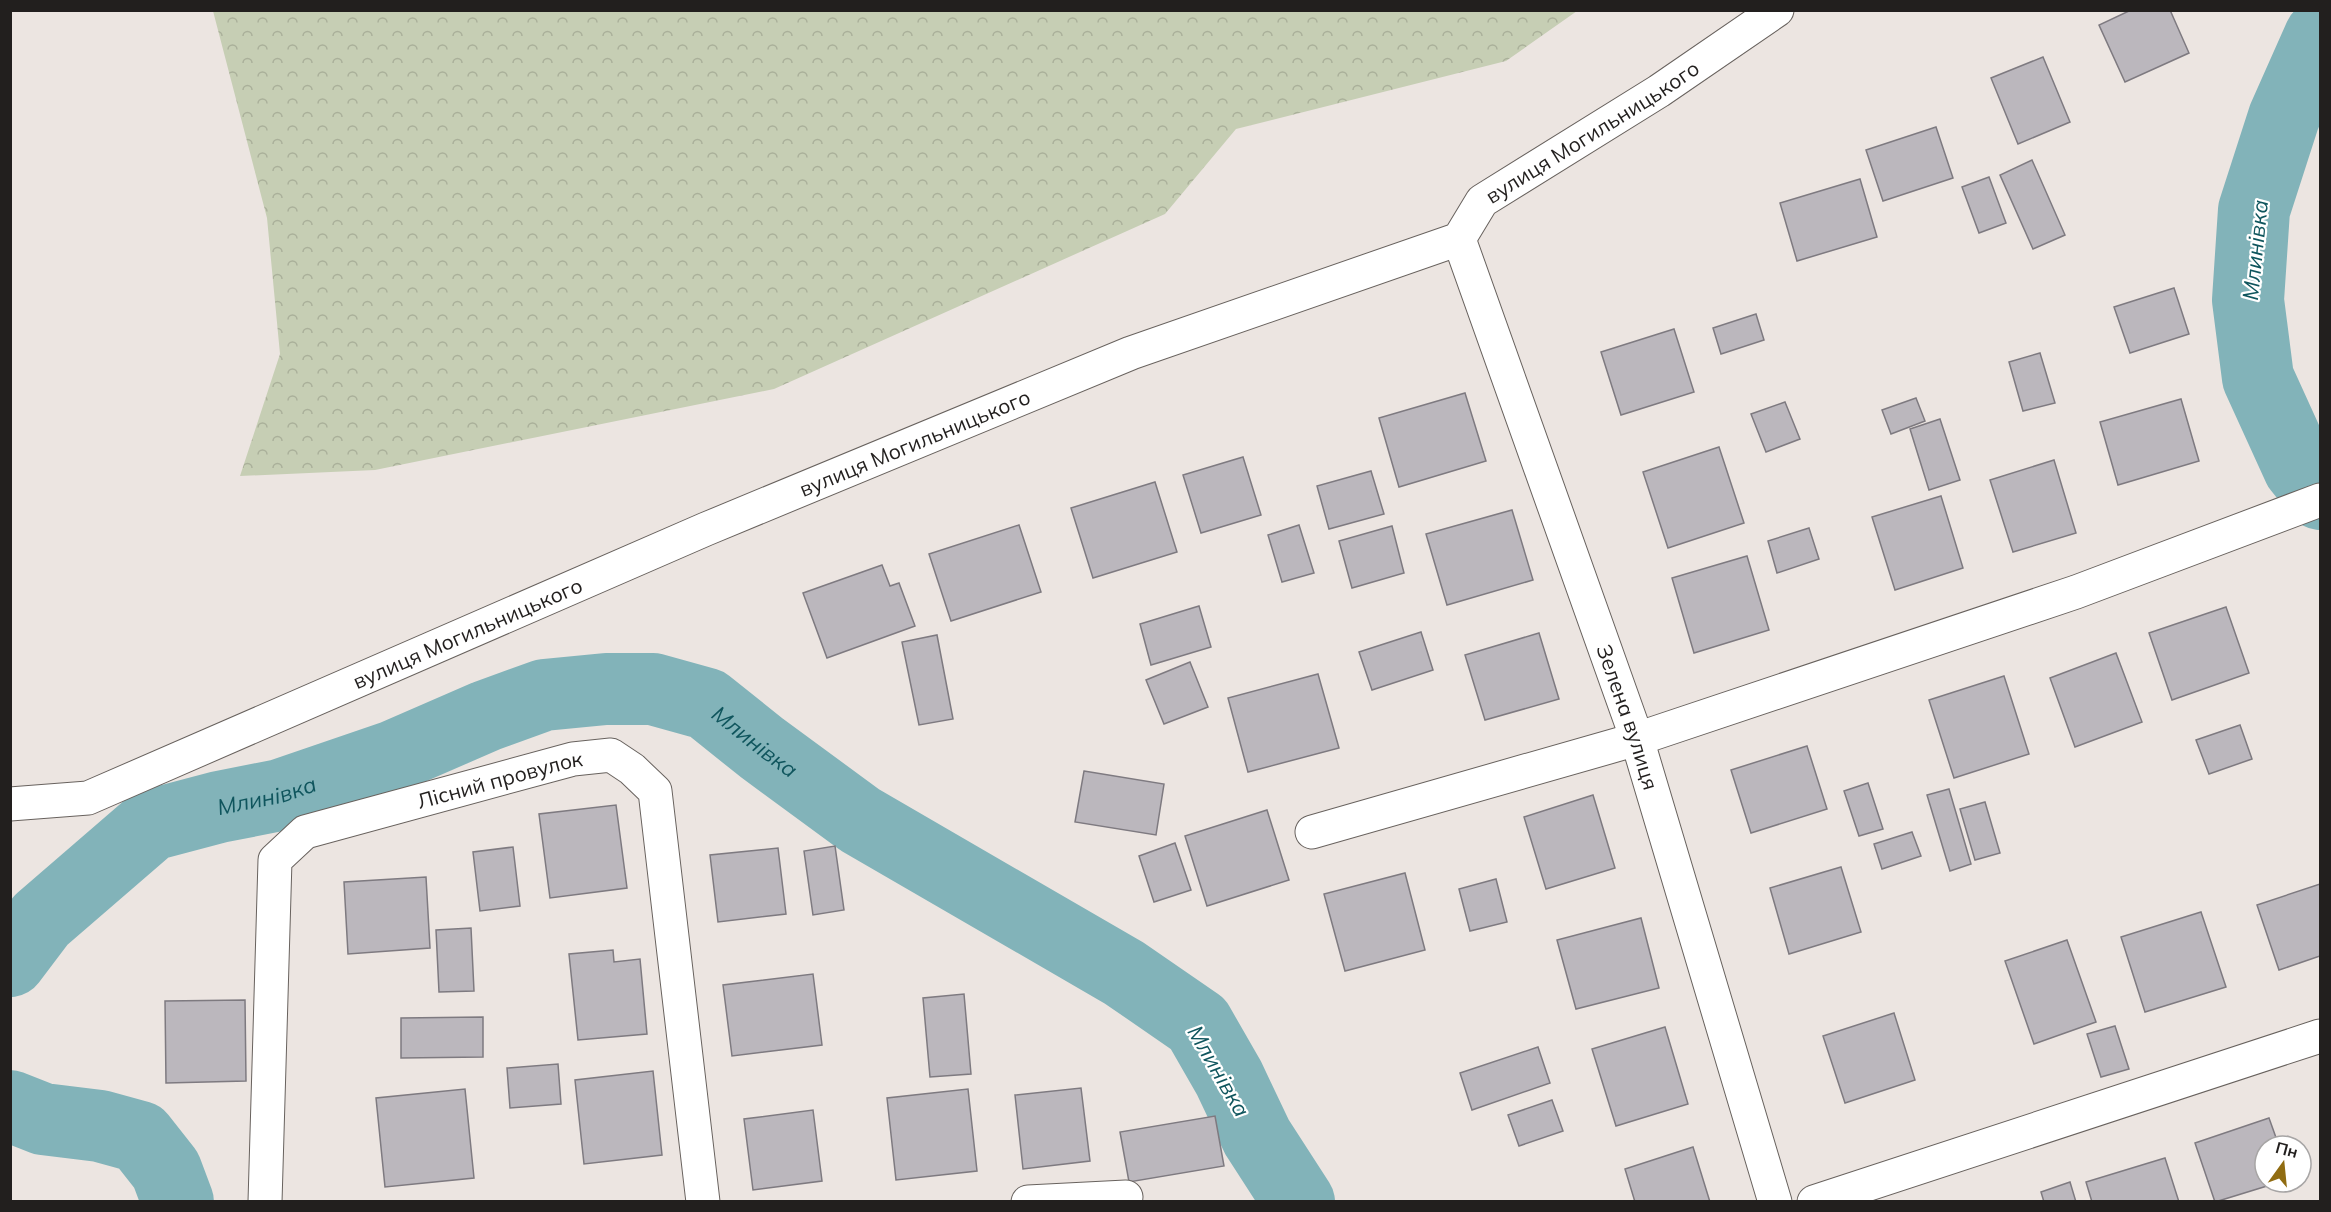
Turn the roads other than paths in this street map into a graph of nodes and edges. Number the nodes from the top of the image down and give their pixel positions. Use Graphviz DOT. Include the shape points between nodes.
graph roads {
  1 [pos="1777,10"];
  2 [pos="1459,240"];
  3 [pos="2320,500"];
  4 [pos="1637,739"];
  5 [pos="10,804"];
  6 [pos="1312,832"];
  7 [pos="2320,1036"];
  8 [pos="1126,1197"];
  9 [pos="265,1202"];
  10 [pos="703,1202"];
  11 [pos="1028,1202"];
  12 [pos="1775,1202"];
  13 [pos="1814,1202"];
  1 -- 2 [label="street, вулиця Могильницького" via="1659,91 1482,201"];
  2 -- 4 [label="street, Зелена вулиця"];
  2 -- 5 [label="street, вулиця Могильницького" via="1131,353 706,529 88,798"];
  3 -- 4 [label="street" via="2076,592"];
  4 -- 6 [label="street"];
  4 -- 12 [label="street, Зелена вулиця"];
  7 -- 13 [label="street"];
  8 -- 11 [label="street"];
  9 -- 10 [label="street, Лісний провулок" via="275,860 305,832 573,759 610,755 632,769 654,791"];
}
